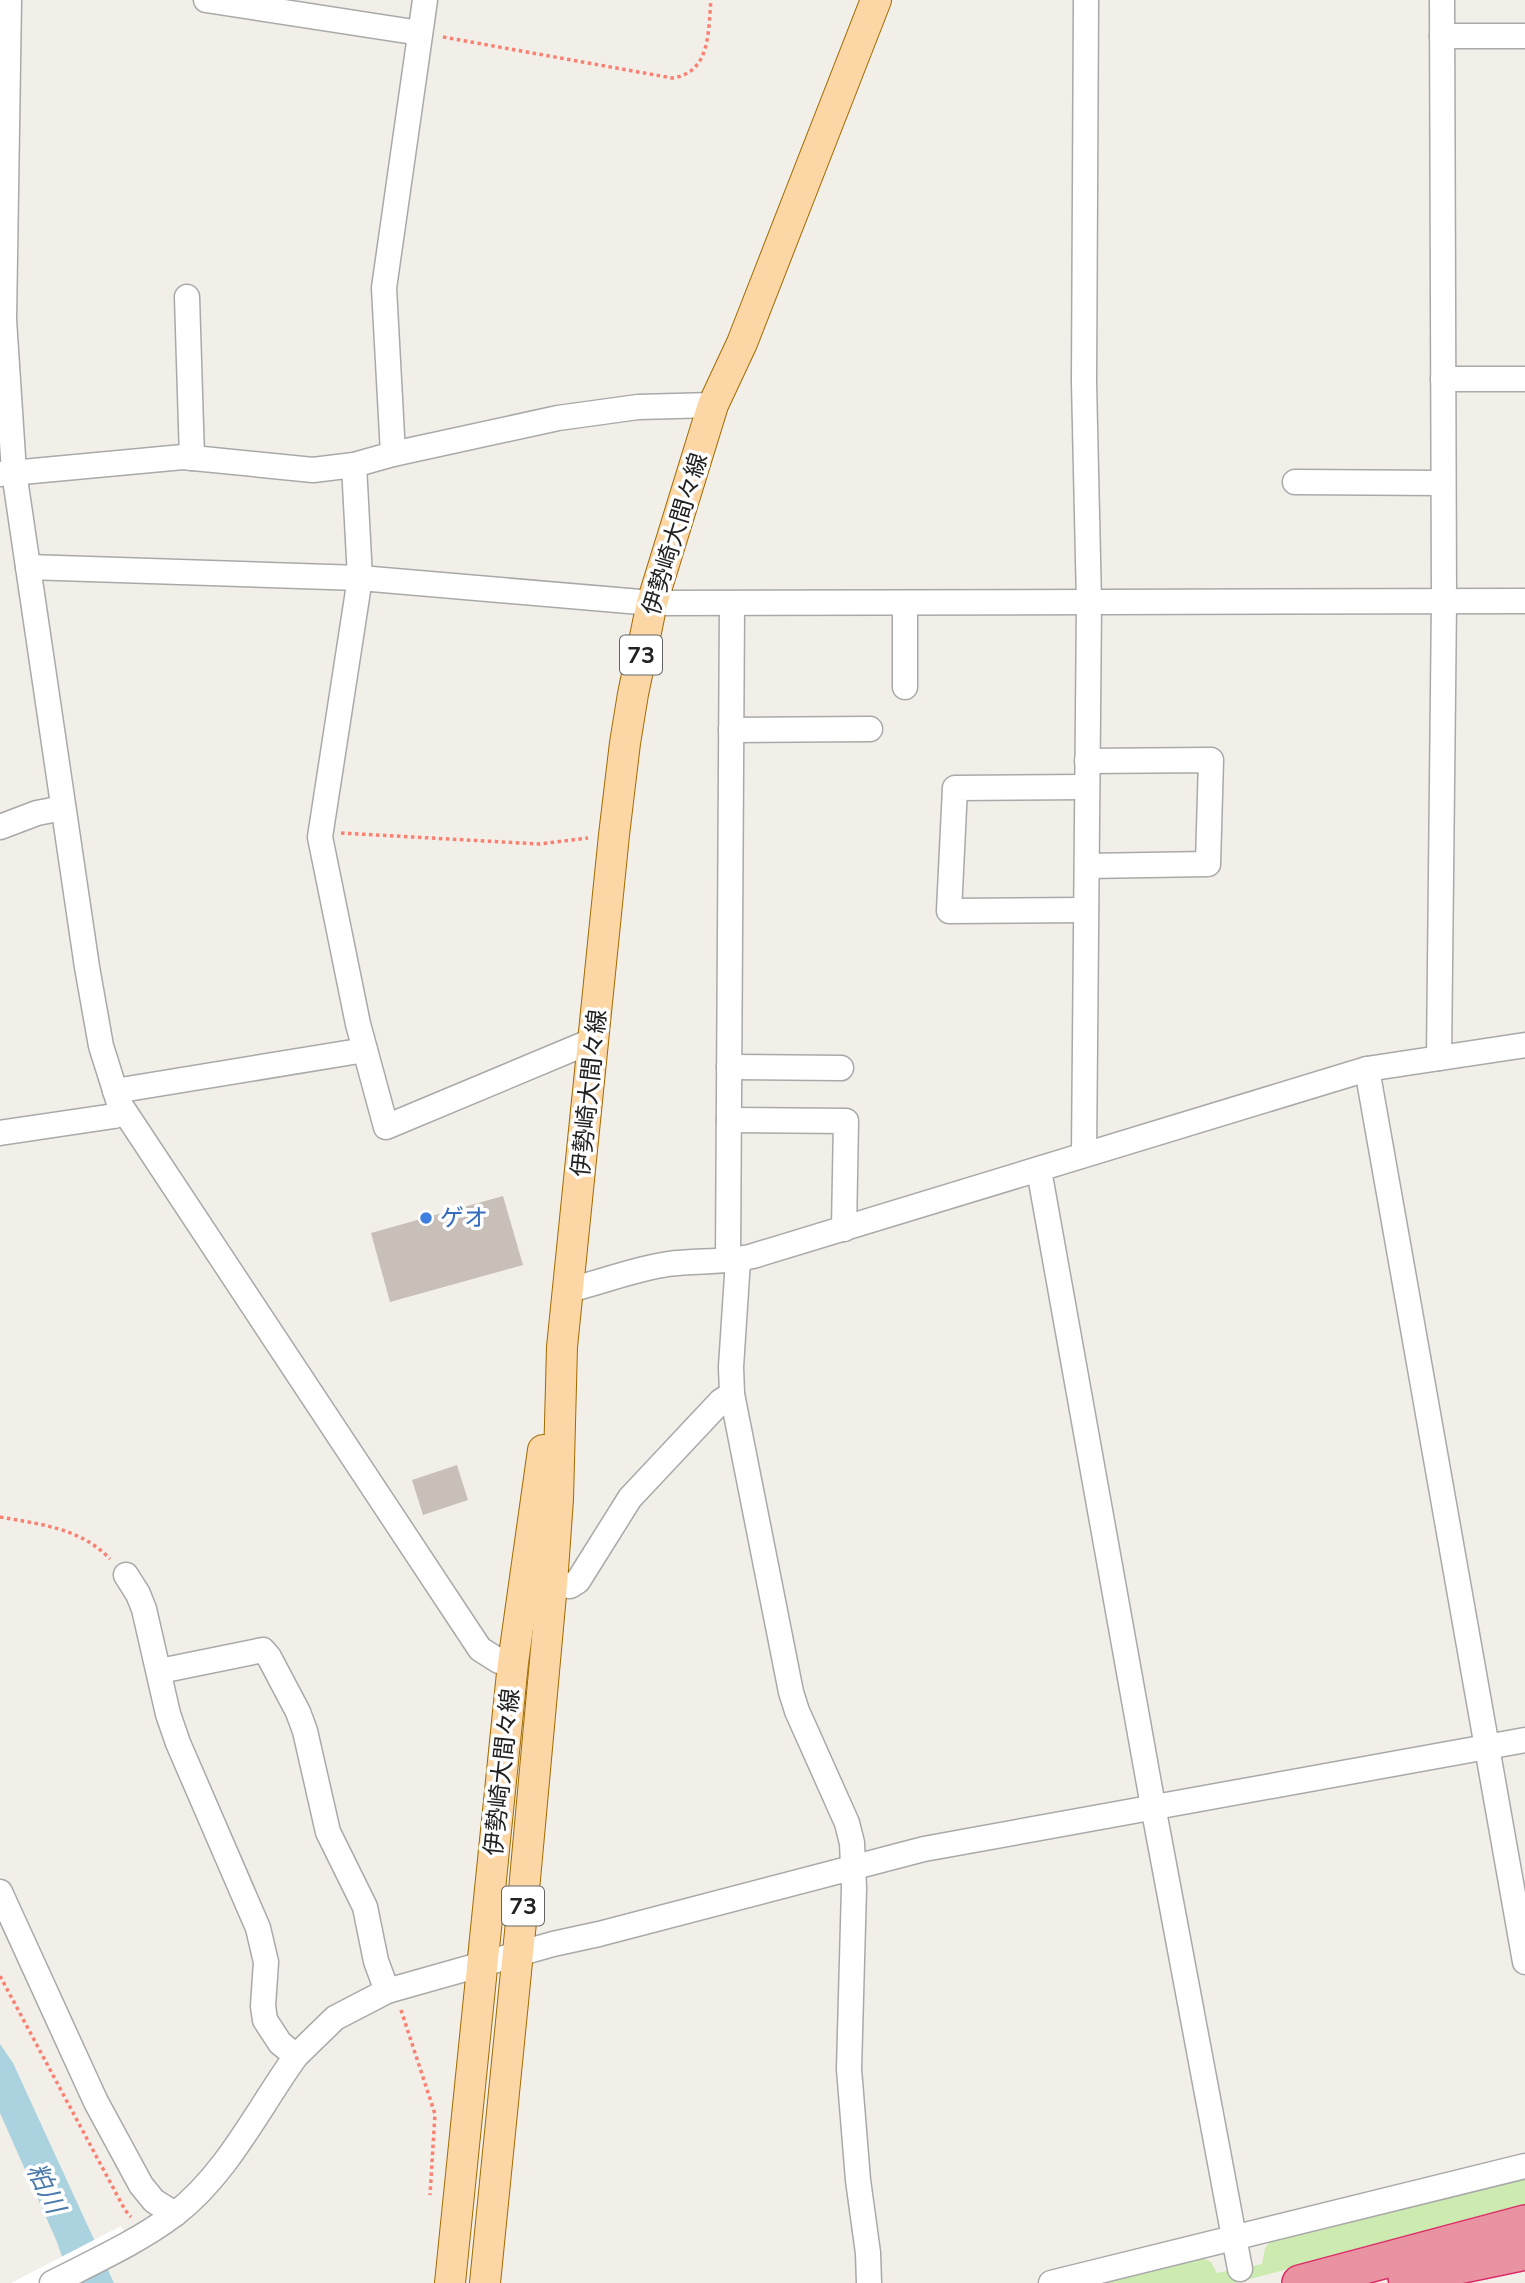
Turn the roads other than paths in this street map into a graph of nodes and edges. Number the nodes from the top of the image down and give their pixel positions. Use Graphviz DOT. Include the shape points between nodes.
graph roads {
  1 [pos="9,0"];
  2 [pos="425,0"];
  3 [pos="876,0"];
  4 [pos="1086,0"];
  5 [pos="1442,0"];
  6 [pos="214,1"];
  7 [pos="420,33"];
  8 [pos="1442,36"];
  9 [pos="1525,36"];
  10 [pos="3,181"];
  11 [pos="3,250"];
  12 [pos="187,297"];
  13 [pos="1443,379"];
  14 [pos="1525,379"];
  15 [pos="713,405"];
  16 [pos="393,454"];
  17 [pos="192,458"];
  18 [pos="354,465"];
  19 [pos="7,473"];
  20 [pos="1295,482"];
  21 [pos="1443,483"];
  22 [pos="28,567"];
  23 [pos="360,578"];
  24 [pos="1444,601"];
  25 [pos="1525,601"];
  26 [pos="652,603"];
  27 [pos="1088,603"];
  28 [pos="732,604"];
  29 [pos="905,604"];
  30 [pos="905,687"];
  31 [pos="870,729"];
  32 [pos="731,730"];
  33 [pos="1087,761"];
  34 [pos="1087,787"];
  35 [pos="63,807"];
  36 [pos="0,827"];
  37 [pos="1087,866"];
  38 [pos="1086,911"];
  39 [pos="594,1040"];
  40 [pos="1525,1045"];
  41 [pos="365,1050"];
  42 [pos="1439,1058"];
  43 [pos="729,1067"];
  44 [pos="841,1068"];
  45 [pos="1367,1069"];
  46 [pos="120,1101"];
  47 [pos="729,1120"];
  48 [pos="0,1133"];
  49 [pos="1084,1154"];
  50 [pos="1039,1170"];
  51 [pos="844,1229"];
  52 [pos="733,1260"];
  53 [pos="569,1290"];
  54 [pos="562,1347"];
  55 [pos="733,1394"];
  56 [pos="126,1576"];
  57 [pos="552,1584"];
  58 [pos="513,1663"];
  59 [pos="160,1671"];
  60 [pos="1525,1740"];
  61 [pos="1487,1747"];
  62 [pos="1153,1806"];
  63 [pos="853,1866"];
  64 [pos="0,1892"];
  65 [pos="518,1954"];
  66 [pos="1525,1962"];
  67 [pos="482,1963"];
  68 [pos="387,1991"];
  69 [pos="296,2056"];
  70 [pos="1525,2166"];
  71 [pos="175,2214"];
  72 [pos="1525,2223"];
  73 [pos="1234,2238"];
  74 [pos="1525,2252"];
  75 [pos="1240,2269"];
  76 [pos="52,2283"];
  77 [pos="450,2283"];
  78 [pos="485,2283"];
  79 [pos="869,2283"];
  80 [pos="1051,2283"];
  81 [pos="1300,2283"];
  82 [pos="1378,2283"];
  1 -- 10 [label="street"];
  2 -- 7 [label="street"];
  3 -- 15 [label="main road, 伊勢崎大間々線 / 73" via="742,343"];
  4 -- 27 [label="street"];
  5 -- 8 [label="street"];
  6 -- 7 [label="street"];
  7 -- 16 [label="street" via="384,288"];
  8 -- 9 [label="street"];
  8 -- 13 [label="street"];
  10 -- 11 [label="street"];
  11 -- 19 [label="street"];
  12 -- 17 [label="street"];
  13 -- 14 [label="street"];
  13 -- 21 [label="street"];
  15 -- 16 [label="street" via="638,407 558,418"];
  15 -- 26 [label="main road, 伊勢崎大間々線 / 73"];
  16 -- 18 [label="street"];
  17 -- 18 [label="street" via="313,470"];
  17 -- 19 [label="street"];
  18 -- 23 [label="street"];
  19 -- 22 [label="street"];
  20 -- 21 [label="street"];
  21 -- 24 [label="street"];
  22 -- 23 [label="street"];
  22 -- 35 [label="street"];
  23 -- 26 [label="street"];
  23 -- 41 [label="street" via="321,832"];
  24 -- 25 [label="street"];
  24 -- 27 [label="street"];
  24 -- 42 [label="street"];
  26 -- 28 [label="street"];
  26 -- 39 [label="main road, 伊勢崎大間々線 / 73" via="627,731"];
  27 -- 29 [label="street"];
  27 -- 33 [label="street"];
  28 -- 29 [label="street"];
  28 -- 32 [label="street"];
  29 -- 30 [label="street"];
  31 -- 32 [label="street"];
  32 -- 43 [label="street"];
  33 -- 34 [label="street"];
  33 -- 37 [label="street" via="1211,760 1208,864"];
  34 -- 37 [label="street"];
  34 -- 38 [label="street" via="955,788 950,911"];
  35 -- 36 [label="street"];
  35 -- 46 [label="street" via="101,1046"];
  37 -- 38 [label="street"];
  38 -- 49 [label="street"];
  39 -- 41 [label="street" via="386,1127"];
  39 -- 53 [label="main road, 伊勢崎大間々線 / 73"];
  40 -- 42 [label="street"];
  41 -- 46 [label="street"];
  42 -- 45 [label="street"];
  43 -- 44 [label="street"];
  43 -- 47 [label="street"];
  45 -- 49 [label="street"];
  45 -- 61 [label="street"];
  46 -- 48 [label="street" via="114,1116"];
  46 -- 58 [label="street" via="480,1649 499,1661"];
  47 -- 51 [label="street" via="846,1121"];
  47 -- 52 [label="street"];
  49 -- 50 [label="street"];
  50 -- 51 [label="street"];
  50 -- 62 [label="street"];
  51 -- 52 [label="street"];
  52 -- 53 [label="street" via="666,1265"];
  52 -- 55 [label="street"];
  53 -- 54 [label="main road, 伊勢崎大間々線 / 73"];
  54 -- 57 [label="main road, 伊勢崎大間々線 / 73"];
  54 -- 58 [label="main road, 伊勢崎大間々線 / 73" via="548,1406"];
  55 -- 57 [label="street" via="654,1469 630,1498 578,1581 570,1586"];
  55 -- 63 [label="street" via="791,1692 846,1823"];
  56 -- 59 [label="street" via="144,1609"];
  57 -- 65 [label="main road, 伊勢崎大間々線 / 73"];
  58 -- 67 [label="main road, 伊勢崎大間々線 / 73"];
  59 -- 68 [label="street" via="262,1650 269,1657 305,1731 328,1832 365,1908"];
  59 -- 69 [label="street" via="178,1743 258,1928 266,1962 265,2020 280,2043"];
  60 -- 61 [label="street"];
  61 -- 62 [label="street"];
  61 -- 66 [label="street"];
  62 -- 63 [label="street"];
  62 -- 73 [label="street"];
  63 -- 65 [label="street"];
  63 -- 79 [label="street" via="849,2069"];
  64 -- 71 [label="street" via="96,2102 141,2185 154,2201"];
  65 -- 67 [label="street"];
  65 -- 78 [label="main road, 伊勢崎大間々線 / 73"];
  67 -- 68 [label="street"];
  67 -- 77 [label="main road, 伊勢崎大間々線 / 73"];
  68 -- 69 [label="street" via="335,2018"];
  69 -- 71 [label="street" via="211,2179"];
  70 -- 73 [label="street"];
  71 -- 76 [label="street" via="132,2231"];
  72 -- 81 [label="highway"];
  73 -- 75 [label="street"];
  73 -- 80 [label="street"];
  74 -- 82 [label="highway"];
}
